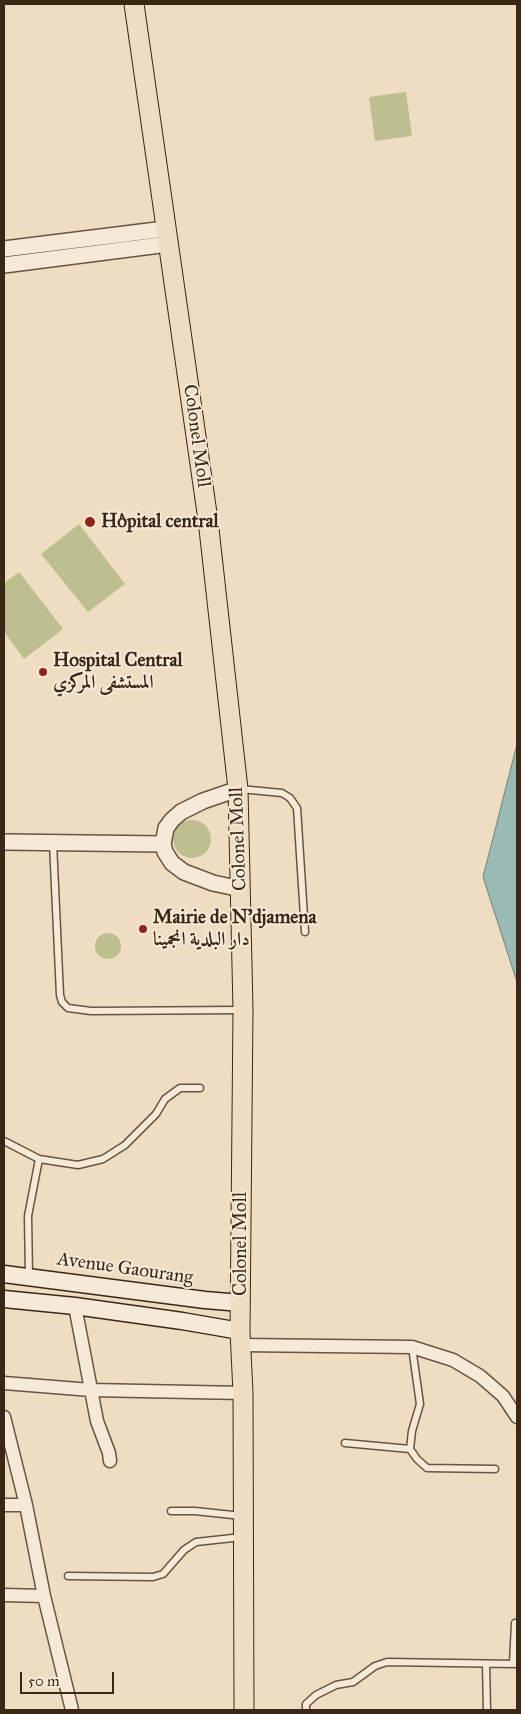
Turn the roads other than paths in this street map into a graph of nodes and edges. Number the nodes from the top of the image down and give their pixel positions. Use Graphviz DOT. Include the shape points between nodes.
graph roads {
  1 [pos="134,4"];
  2 [pos="167,236"];
  3 [pos="4,249"];
  4 [pos="4,265"];
  5 [pos="238,789"];
  6 [pos="4,842"];
  7 [pos="53,843"];
  8 [pos="163,844"];
  9 [pos="241,889"];
  10 [pos="305,932"];
  11 [pos="242,1010"];
  12 [pos="200,1088"];
  13 [pos="4,1141"];
  14 [pos="39,1159"];
  15 [pos="4,1274"];
  16 [pos="29,1276"];
  17 [pos="4,1299"];
  18 [pos="241,1302"];
  19 [pos="75,1306"];
  20 [pos="240,1338"];
  21 [pos="412,1347"];
  22 [pos="4,1383"];
  23 [pos="91,1390"];
  24 [pos="243,1393"];
  25 [pos="517,1416"];
  26 [pos="4,1417"];
  27 [pos="345,1443"];
  28 [pos="410,1449"];
  29 [pos="110,1461"];
  30 [pos="495,1469"];
  31 [pos="4,1505"];
  32 [pos="26,1505"];
  33 [pos="171,1511"];
  34 [pos="244,1516"];
  35 [pos="244,1537"];
  36 [pos="68,1576"];
  37 [pos="4,1595"];
  38 [pos="44,1596"];
  39 [pos="515,1623"];
  40 [pos="486,1664"];
  41 [pos="515,1664"];
  42 [pos="72,1710"];
  43 [pos="244,1710"];
  44 [pos="306,1710"];
  45 [pos="487,1710"];
  1 -- 2 [label="main road, Colonel Moll"];
  2 -- 3 [label="street"];
  2 -- 4 [label="street"];
  2 -- 5 [label="main road, Colonel Moll" via="208,520"];
  5 -- 8 [label="street" via="181,812 166,828"];
  5 -- 9 [label="main road, Colonel Moll"];
  5 -- 10 [label="lane" via="282,793 297,808"];
  6 -- 7 [label="street"];
  7 -- 8 [label="street"];
  7 -- 11 [label="lane" via="60,995 68,1008 91,1011"];
  8 -- 9 [label="street" via="172,863 184,872"];
  9 -- 11 [label="main road, Colonel Moll"];
  11 -- 18 [label="main road, Colonel Moll"];
  12 -- 14 [label="lane" via="180,1088 165,1099 156,1114 125,1145 103,1159 78,1165"];
  13 -- 14 [label="lane"];
  14 -- 16 [label="lane" via="28,1216"];
  15 -- 16 [label="main road, Avenue Gaourang"];
  16 -- 18 [label="main road, Avenue Gaourang" via="204,1300"];
  17 -- 19 [label="main road"];
  18 -- 20 [label="main road, Colonel Moll"];
  19 -- 20 [label="main road" via="182,1321"];
  19 -- 23 [label="street"];
  20 -- 21 [label="street"];
  20 -- 24 [label="main road, Colonel Moll"];
  21 -- 25 [label="street" via="453,1360 480,1376 503,1396"];
  21 -- 28 [label="lane" via="420,1404"];
  22 -- 23 [label="street"];
  23 -- 24 [label="street"];
  23 -- 29 [label="street"];
  24 -- 34 [label="main road, Colonel Moll"];
  26 -- 32 [label="street"];
  27 -- 28 [label="lane"];
  28 -- 30 [label="lane" via="427,1468"];
  31 -- 32 [label="street"];
  32 -- 38 [label="street"];
  33 -- 34 [label="lane"];
  34 -- 35 [label="main road, Colonel Moll"];
  35 -- 36 [label="lane" via="196,1542 184,1550 163,1574 153,1577"];
  35 -- 43 [label="main road, Colonel Moll"];
  37 -- 38 [label="street"];
  38 -- 42 [label="street"];
  39 -- 41 [label="lane"];
  40 -- 41 [label="lane"];
  40 -- 44 [label="lane" via="387,1662 375,1666 353,1682 336,1685 316,1695 306,1704"];
  40 -- 45 [label="lane"];
}
